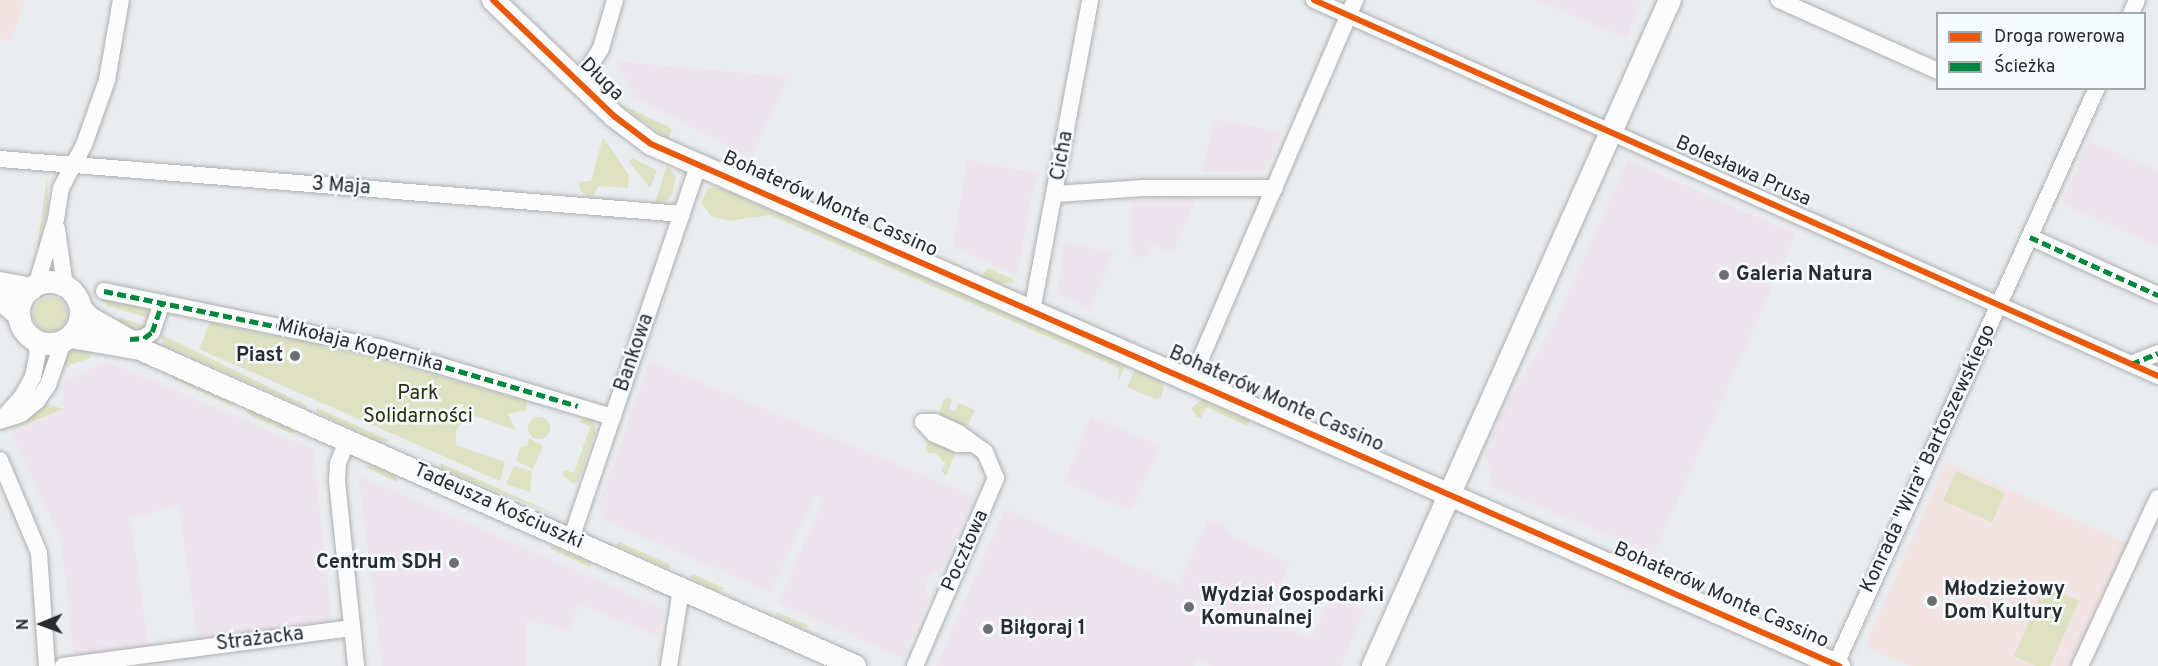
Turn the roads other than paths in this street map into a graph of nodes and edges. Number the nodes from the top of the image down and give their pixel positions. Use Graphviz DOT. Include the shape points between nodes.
graph roads {
  1 [pos="121,0"];
  2 [pos="493,0"];
  3 [pos="615,0"];
  4 [pos="1090,0"];
  5 [pos="1314,0"];
  6 [pos="1670,0"];
  7 [pos="1779,0"];
  8 [pos="1352,8"];
  9 [pos="1936,70"];
  10 [pos="580,82"];
  11 [pos="2096,90"];
  12 [pos="1611,132"];
  13 [pos="0,159"];
  14 [pos="72,166"];
  15 [pos="698,166"];
  16 [pos="1275,188"];
  17 [pos="1056,194"];
  18 [pos="682,214"];
  19 [pos="56,219"];
  20 [pos="2030,237"];
  21 [pos="0,283"];
  22 [pos="65,286"];
  23 [pos="33,288"];
  24 [pos="104,291"];
  25 [pos="2158,295"];
  26 [pos="0,299"];
  27 [pos="162,303"];
  28 [pos="2000,304"];
  29 [pos="81,309"];
  30 [pos="1032,312"];
  31 [pos="19,315"];
  32 [pos="34,340"];
  33 [pos="67,340"];
  34 [pos="135,344"];
  35 [pos="2158,353"];
  36 [pos="2131,364"];
  37 [pos="2158,375"];
  38 [pos="1191,381"];
  39 [pos="613,417"];
  40 [pos="0,421"];
  41 [pos="347,441"];
  42 [pos="970,444"];
  43 [pos="0,460"];
  44 [pos="1450,494"];
  45 [pos="2158,498"];
  46 [pos="570,539"];
  47 [pos="681,589"];
  48 [pos="351,628"];
  49 [pos="47,666"];
  50 [pos="63,666"];
  51 [pos="356,666"];
  52 [pos="669,666"];
  53 [pos="855,666"];
  54 [pos="915,666"];
  55 [pos="1373,666"];
  56 [pos="1837,666"];
  57 [pos="2080,666"];
  1 -- 14 [label="street" via="107,80"];
  2 -- 10 [label="street, Długa"];
  3 -- 10 [label="street" via="601,48"];
  4 -- 17 [label="street, Cicha"];
  5 -- 8 [label="street, Bolesława Prusa"];
  6 -- 12 [label="street"];
  7 -- 9 [label="street"];
  8 -- 12 [label="street, Bolesława Prusa"];
  8 -- 16 [label="street"];
  10 -- 15 [label="street, Długa" via="637,136"];
  11 -- 20 [label="street, Konrada \"Wira\" Bartoszewskiego"];
  12 -- 28 [label="street, Bolesława Prusa"];
  12 -- 44 [label="street"];
  13 -- 14 [label="street, 3 Maja"];
  14 -- 18 [label="street, 3 Maja"];
  14 -- 19 [label="street" via="61,188"];
  15 -- 18 [label="street, Bankowa"];
  15 -- 30 [label="street, Bohaterów Monte Cassino"];
  16 -- 17 [label="street" via="1144,188"];
  16 -- 38 [label="street"];
  17 -- 30 [label="street, Cicha"];
  18 -- 39 [label="street, Bankowa"];
  19 -- 22 [label="street"];
  19 -- 23 [label="street"];
  20 -- 25 [label="street"];
  20 -- 28 [label="street, Konrada \"Wira\" Bartoszewskiego"];
  21 -- 23 [label="street"];
  22 -- 23 [label="street" via="50,283"];
  22 -- 29 [label="street" via="74,293"];
  23 -- 31 [label="street" via="23,298"];
  24 -- 27 [label="street, Mikołaja Kopernika"];
  26 -- 31 [label="street"];
  27 -- 34 [label="street" via="152,332"];
  27 -- 39 [label="street, Mikołaja Kopernika" via="381,348"];
  28 -- 36 [label="street, Bolesława Prusa"];
  28 -- 56 [label="street, Konrada \"Wira\" Bartoszewskiego"];
  29 -- 33 [label="street" via="79,324"];
  29 -- 34 [label="street, Tadeusza Kościuszki"];
  30 -- 38 [label="street, Bohaterów Monte Cassino"];
  31 -- 32 [label="street" via="25,332"];
  32 -- 33 [label="street" via="43,344"];
  32 -- 40 [label="street" via="38,352 33,377"];
  33 -- 34 [label="street, Tadeusza Kościuszki"];
  33 -- 40 [label="street" via="37,401 21,414"];
  34 -- 41 [label="street, Tadeusza Kościuszki"];
  35 -- 36 [label="street"];
  36 -- 37 [label="street, Bolesława Prusa"];
  38 -- 44 [label="street, Bohaterów Monte Cassino"];
  39 -- 46 [label="street, Bankowa"];
  41 -- 46 [label="street, Tadeusza Kościuszki"];
  41 -- 48 [label="street" via="338,463 337,481"];
  42 -- 54 [label="street, Pocztowa" via="991,459 996,473 994,487"];
  43 -- 49 [label="street" via="39,553"];
  44 -- 55 [label="street"];
  44 -- 56 [label="street, Bohaterów Monte Cassino"];
  45 -- 57 [label="street"];
  46 -- 47 [label="street, Tadeusza Kościuszki"];
  47 -- 52 [label="street"];
  47 -- 53 [label="street, Tadeusza Kościuszki"];
  48 -- 50 [label="street, Strażacka"];
  48 -- 51 [label="street"];
}
